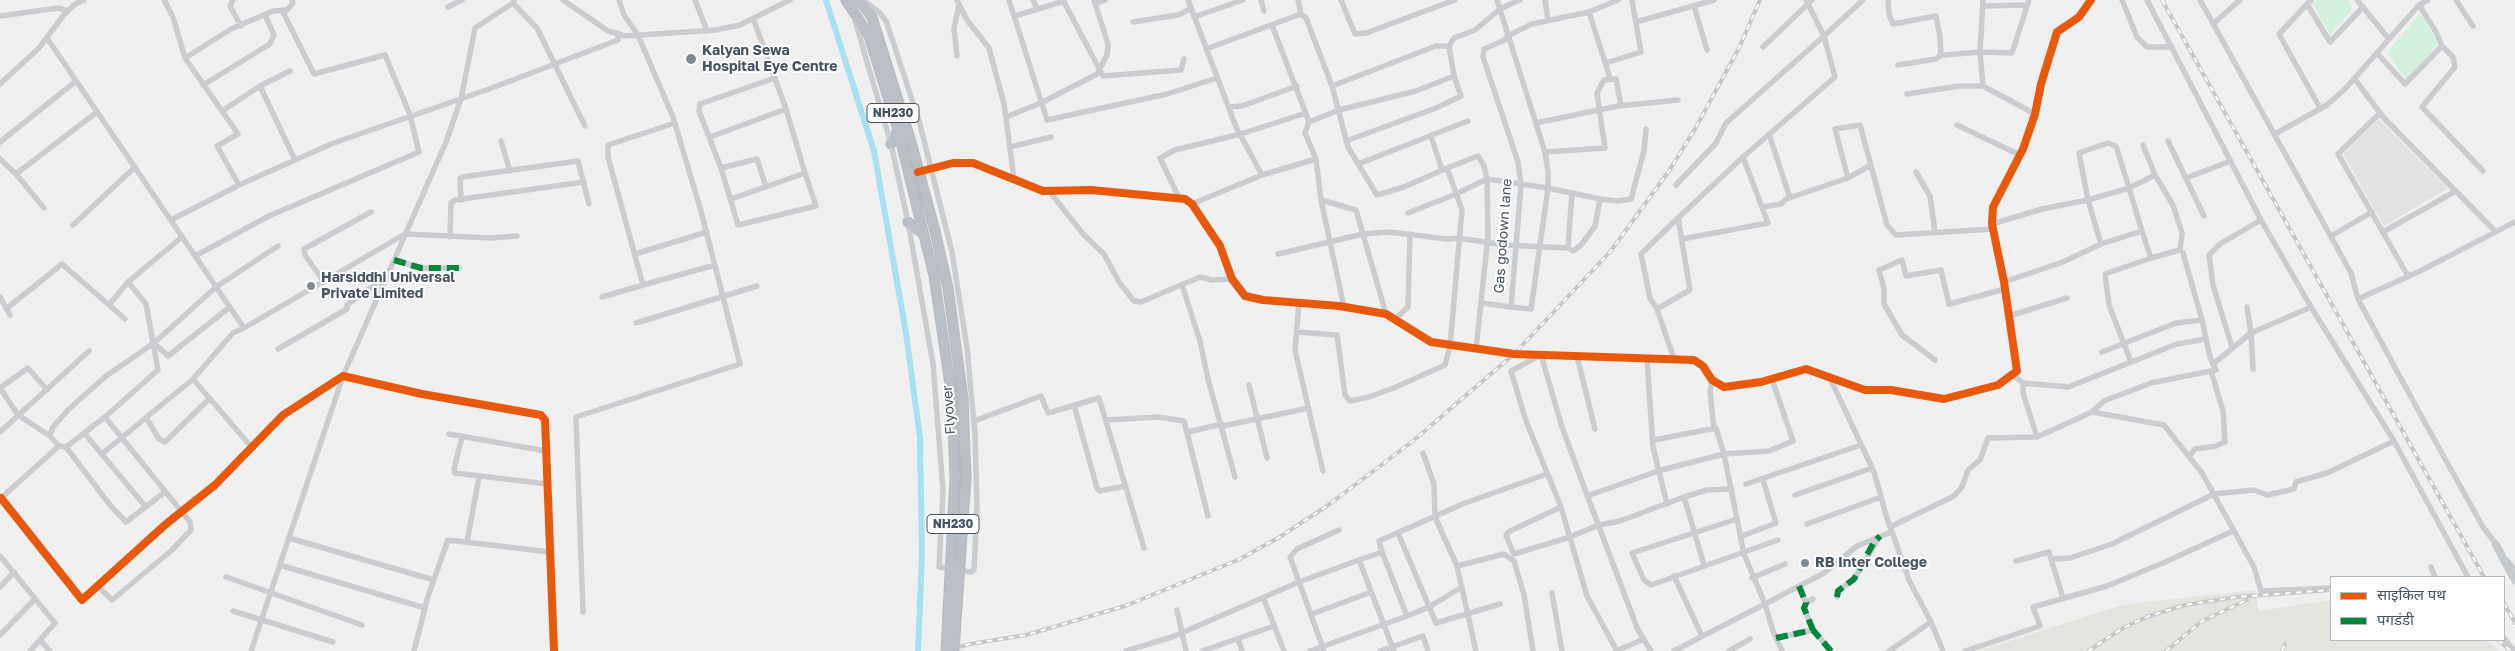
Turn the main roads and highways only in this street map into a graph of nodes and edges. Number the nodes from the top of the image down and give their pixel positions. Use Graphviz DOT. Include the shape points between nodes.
graph roads {
  1 [pos="861,0"];
  2 [pos="849,3"];
  3 [pos="898,130"];
  4 [pos="891,144"];
  5 [pos="908,222"];
  6 [pos="922,233"];
  7 [pos="2496,545"];
  8 [pos="2515,580"];
  9 [pos="946,651"];
  10 [pos="954,651"];
  1 -- 10 [label="highway, Flyover / NH230, bridge" via="872,17 935,231 948,288 963,398 966,478"];
  2 -- 3 [label="highway, NH230" via="869,36"];
  3 -- 4 [label="highway"];
  3 -- 6 [label="highway, NH230"];
  5 -- 6 [label="highway"];
  6 -- 9 [label="highway, Flyover / NH230, bridge" via="934,276 952,398 955,478"];
  7 -- 8 [label="main road"];
}
